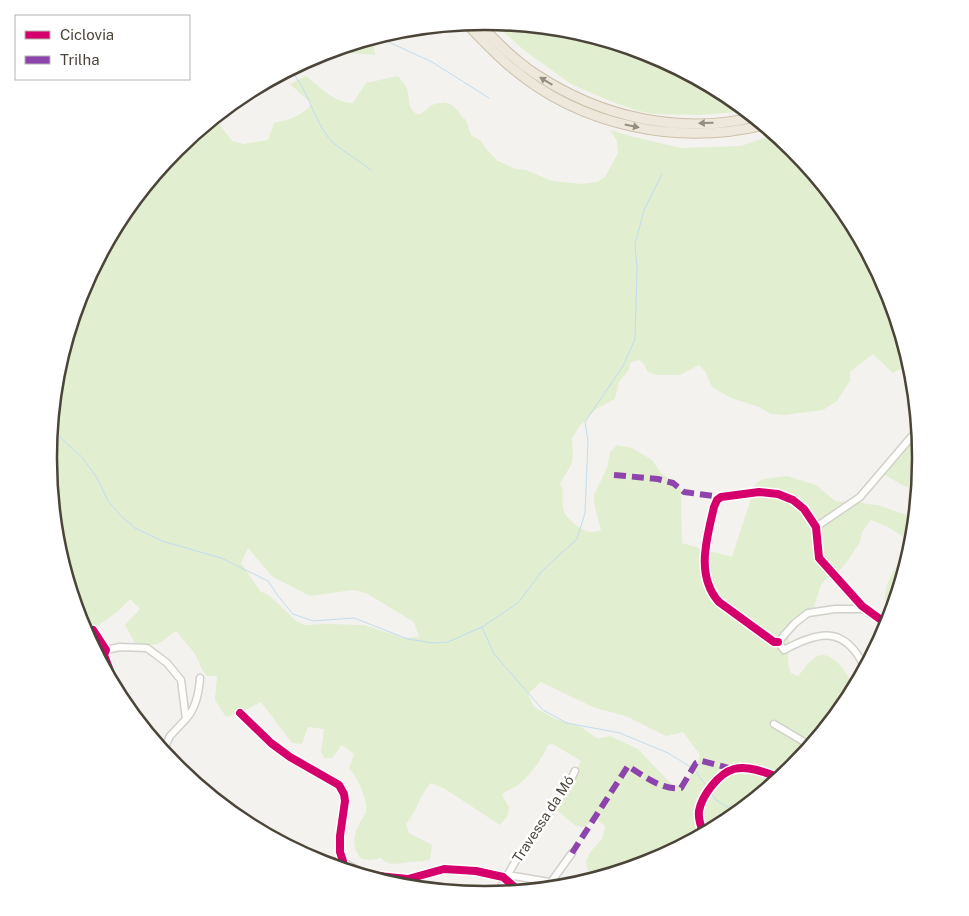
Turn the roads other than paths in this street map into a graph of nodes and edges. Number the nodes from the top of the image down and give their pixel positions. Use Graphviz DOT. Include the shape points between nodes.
graph roads {
  1 [pos="473,30"];
  2 [pos="486,30"];
  3 [pos="587,108"];
  4 [pos="746,118"];
  5 [pos="756,127"];
  6 [pos="912,436"];
  7 [pos="816,527"];
  8 [pos="866,609"];
  9 [pos="881,620"];
  10 [pos="93,630"];
  11 [pos="778,642"];
  12 [pos="106,650"];
  13 [pos="105,654"];
  14 [pos="861,660"];
  15 [pos="200,678"];
  16 [pos="240,713"];
  17 [pos="186,719"];
  18 [pos="774,724"];
  19 [pos="804,742"];
  20 [pos="166,744"];
  21 [pos="575,771"];
  22 [pos="772,776"];
  23 [pos="701,827"];
  24 [pos="572,853"];
  25 [pos="343,862"];
  26 [pos="507,876"];
  27 [pos="408,879"];
  28 [pos="544,881"];
  29 [pos="550,881"];
  30 [pos="502,885"];
  31 [pos="513,885"];
  1 -- 3 [label="highway" via="513,69 564,102"];
  3 -- 2 [label="highway, one-way" via="536,75"];
  4 -- 3 [label="highway, one-way" via="712,124 680,124"];
  3 -- 5 [label="highway, one-way" via="623,124 679,133 712,133"];
  6 -- 7 [label="street" via="860,497"];
  7 -- 8 [label="street" via="819,558"];
  7 -- 11 [label="street" via="793,500 778,494 759,492 721,497 714,507 703,552 711,593 719,602"];
  8 -- 9 [label="street"];
  8 -- 11 [label="street" via="808,613"];
  10 -- 12 [label="street"];
  11 -- 14 [label="street" via="784,650 810,637 830,635 851,646"];
  12 -- 13 [label="street"];
  12 -- 17 [label="street" via="147,648 167,663 181,680"];
  15 -- 17 [label="street" via="196,702"];
  16 -- 25 [label="street" via="290,757 339,785 346,801 340,836"];
  17 -- 20 [label="street"];
  18 -- 19 [label="street"];
  21 -- 26 [label="street, Travessa da Mó"];
  22 -- 23 [label="street" via="745,768 733,769 723,775 703,800 699,811"];
  24 -- 29 [label="street"];
  26 -- 27 [label="street" via="444,869"];
  26 -- 28 [label="street"];
  26 -- 30 [label="street, Travessa da Mó"];
  26 -- 31 [label="street"];
}
